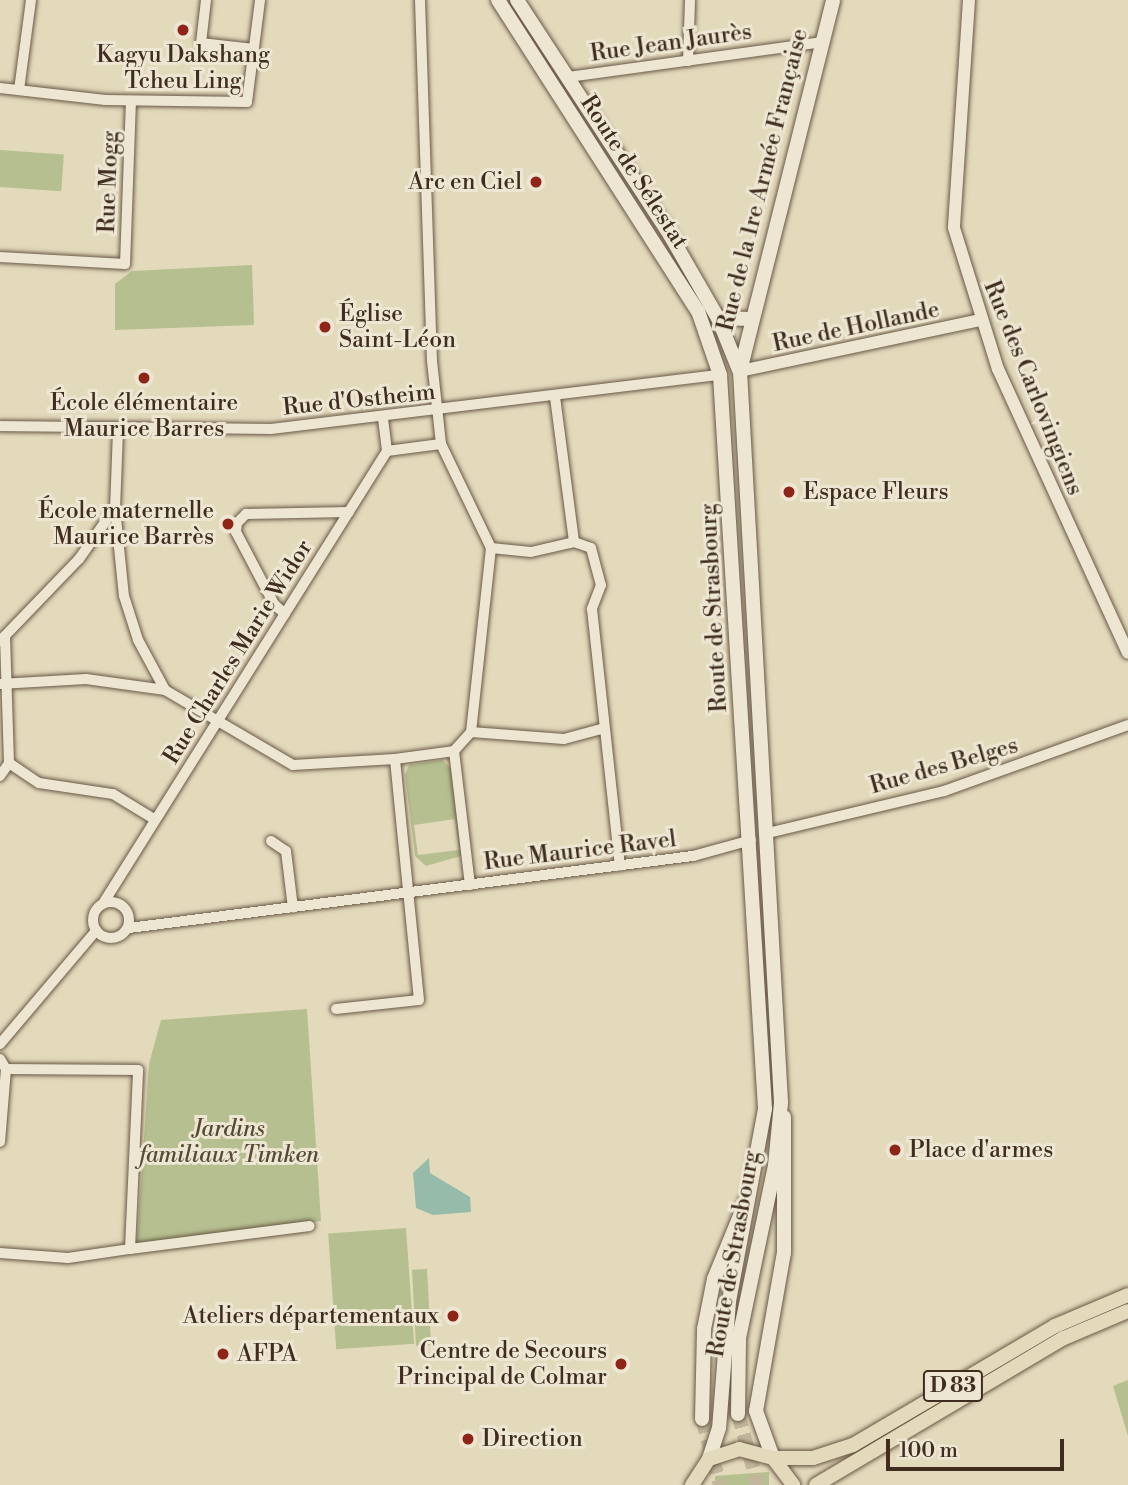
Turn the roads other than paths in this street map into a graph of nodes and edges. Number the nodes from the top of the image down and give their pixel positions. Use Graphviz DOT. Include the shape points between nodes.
graph roads {
  1 [pos="32,0"];
  2 [pos="206,0"];
  3 [pos="260,0"];
  4 [pos="420,0"];
  5 [pos="498,0"];
  6 [pos="517,0"];
  7 [pos="690,0"];
  8 [pos="833,0"];
  9 [pos="969,0"];
  10 [pos="822,41"];
  11 [pos="254,49"];
  12 [pos="688,61"];
  13 [pos="568,78"];
  14 [pos="0,88"];
  15 [pos="19,90"];
  16 [pos="131,101"];
  17 [pos="0,257"];
  18 [pos="718,318"];
  19 [pos="750,319"];
  20 [pos="979,320"];
  21 [pos="740,371"];
  22 [pos="720,375"];
  23 [pos="555,397"];
  24 [pos="438,410"];
  25 [pos="383,416"];
  26 [pos="0,426"];
  27 [pos="118,431"];
  28 [pos="441,444"];
  29 [pos="387,451"];
  30 [pos="115,508"];
  31 [pos="349,512"];
  32 [pos="574,542"];
  33 [pos="491,548"];
  34 [pos="285,614"];
  35 [pos="1123,629"];
  36 [pos="2,638"];
  37 [pos="1128,653"];
  38 [pos="5,684"];
  39 [pos="165,690"];
  40 [pos="218,722"];
  41 [pos="1128,725"];
  42 [pos="601,729"];
  43 [pos="471,732"];
  44 [pos="454,751"];
  45 [pos="395,759"];
  46 [pos="9,763"];
  47 [pos="0,776"];
  48 [pos="154,819"];
  49 [pos="768,833"];
  50 [pos="751,840"];
  51 [pos="271,841"];
  52 [pos="620,865"];
  53 [pos="470,885"];
  54 [pos="412,892"];
  55 [pos="104,902"];
  56 [pos="293,908"];
  57 [pos="129,928"];
  58 [pos="96,931"];
  59 [pos="336,1009"];
  60 [pos="0,1044"];
  61 [pos="0,1059"];
  62 [pos="6,1069"];
  63 [pos="781,1102"];
  64 [pos="0,1142"];
  65 [pos="752,1190"];
  66 [pos="310,1226"];
  67 [pos="130,1249"];
  68 [pos="0,1253"];
  69 [pos="1128,1295"];
  70 [pos="1128,1311"];
  71 [pos="738,1414"];
  72 [pos="702,1419"];
  73 [pos="773,1458"];
  74 [pos="709,1459"];
  75 [pos="692,1485"];
  76 [pos="793,1485"];
  77 [pos="816,1485"];
  1 -- 15 [label="street"];
  2 -- 11 [label="street" via="201,43"];
  3 -- 11 [label="street"];
  4 -- 24 [label="street"];
  5 -- 22 [label="main road, Route de Sélestat" via="698,311"];
  6 -- 13 [label="main road, Route de Sélestat"];
  7 -- 12 [label="street"];
  8 -- 10 [label="main road, Rue de la 1re Armée Française"];
  9 -- 20 [label="street, Rue des Carlovingiens" via="953,208"];
  10 -- 12 [label="street, Rue Jean Jaurès"];
  10 -- 19 [label="main road, Rue de la 1re Armée Française"];
  11 -- 16 [label="street" via="247,102"];
  12 -- 13 [label="street, Rue Jean Jaurès"];
  13 -- 18 [label="main road, Route de Sélestat"];
  14 -- 15 [label="street"];
  15 -- 16 [label="street"];
  16 -- 17 [label="street, Rue Mogg" via="125,264"];
  18 -- 19 [label="main road"];
  18 -- 21 [label="main road, Route de Sélestat"];
  19 -- 21 [label="main road, Rue de la 1re Armée Française"];
  20 -- 21 [label="street, Rue de Hollande"];
  20 -- 35 [label="street, Rue des Carlovingiens"];
  21 -- 22 [label="main road"];
  21 -- 49 [label="main road, Route de Strasbourg"];
  22 -- 23 [label="street, Rue d'Ostheim"];
  22 -- 50 [label="main road, Route de Strasbourg"];
  23 -- 24 [label="street, Rue d'Ostheim"];
  23 -- 32 [label="street"];
  24 -- 25 [label="street, Rue d'Ostheim"];
  24 -- 28 [label="street"];
  25 -- 27 [label="street, Rue d'Ostheim" via="271,429"];
  25 -- 29 [label="street"];
  26 -- 27 [label="street, Rue d'Ostheim"];
  27 -- 30 [label="street"];
  28 -- 29 [label="street"];
  28 -- 33 [label="street"];
  29 -- 31 [label="street, Rue Charles Marie Widor"];
  30 -- 36 [label="street" via="79,559"];
  30 -- 39 [label="street" via="124,596 138,640"];
  31 -- 34 [label="street, Rue Charles Marie Widor"];
  31 -- 34 [label="street" via="246,514 237,523 236,533 274,604"];
  32 -- 33 [label="street" via="531,552"];
  32 -- 42 [label="street" via="591,548 601,585 592,609"];
  33 -- 43 [label="street"];
  34 -- 40 [label="street, Rue Charles Marie Widor"];
  35 -- 37 [label="street, Rue des Carlovingiens"];
  36 -- 38 [label="street"];
  38 -- 39 [label="street" via="86,679"];
  38 -- 46 [label="street"];
  39 -- 40 [label="street"];
  40 -- 45 [label="street" via="293,765"];
  40 -- 48 [label="street, Rue Charles Marie Widor"];
  41 -- 49 [label="street, Rue des Belges" via="944,791"];
  42 -- 43 [label="street" via="551,739"];
  42 -- 52 [label="street"];
  43 -- 44 [label="street"];
  44 -- 45 [label="street"];
  44 -- 53 [label="street"];
  45 -- 54 [label="street"];
  46 -- 47 [label="street"];
  46 -- 48 [label="street" via="38,783 113,794"];
  48 -- 55 [label="street, Rue Charles Marie Widor"];
  49 -- 50 [label="main road"];
  49 -- 63 [label="main road, Route de Strasbourg"];
  50 -- 52 [label="street, Rue Maurice Ravel"];
  50 -- 65 [label="main road, Route de Strasbourg" via="765,1109"];
  51 -- 56 [label="street" via="286,851"];
  52 -- 53 [label="street, Rue Maurice Ravel"];
  53 -- 54 [label="street, Rue Maurice Ravel"];
  54 -- 56 [label="street, Rue Maurice Ravel"];
  54 -- 59 [label="street" via="419,999"];
  55 -- 57 [label="street" via="127,910"];
  55 -- 58 [label="street" via="93,916"];
  56 -- 57 [label="street, Rue Maurice Ravel"];
  57 -- 58 [label="street" via="116,937"];
  58 -- 60 [label="street"];
  61 -- 62 [label="street"];
  62 -- 64 [label="street"];
  62 -- 67 [label="street" via="138,1070"];
  63 -- 71 [label="main road, Route de Strasbourg" via="775,1166 739,1338"];
  63 -- 73 [label="main road, Route de Strasbourg" via="788,1136 785,1253 756,1411"];
  65 -- 72 [label="main road, Route de Strasbourg" via="714,1279 699,1376"];
  65 -- 74 [label="main road, Route de Strasbourg" via="729,1302 719,1428"];
  66 -- 67 [label="street"];
  67 -- 68 [label="street" via="68,1258"];
  69 -- 73 [label="main road, D 83" via="1055,1326 853,1444 813,1458"];
  70 -- 77 [label="main road, D 83" via="1064,1338"];
  73 -- 74 [label="main road" via="739,1449"];
  73 -- 76 [label="main road"];
  74 -- 75 [label="main road"];
}
